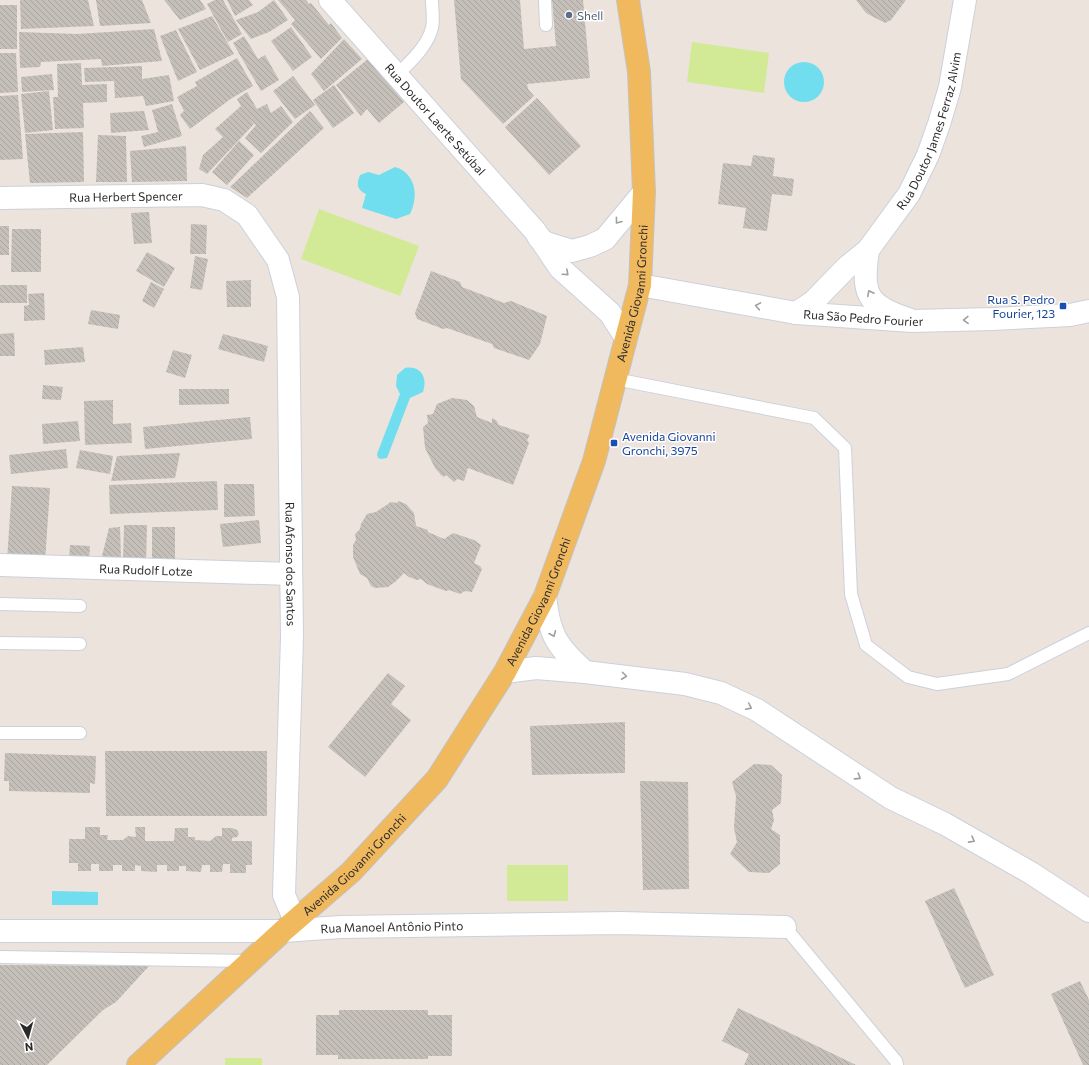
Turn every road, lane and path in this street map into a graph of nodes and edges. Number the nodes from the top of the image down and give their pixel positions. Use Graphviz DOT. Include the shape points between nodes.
graph roads {
  1 [pos="432,0"];
  2 [pos="545,0"];
  3 [pos="628,0"];
  4 [pos="964,0"];
  5 [pos="332,1"];
  6 [pos="546,25"];
  7 [pos="397,75"];
  8 [pos="644,192"];
  9 [pos="0,198"];
  10 [pos="247,215"];
  11 [pos="537,234"];
  12 [pos="868,250"];
  13 [pos="640,285"];
  14 [pos="1089,311"];
  15 [pos="796,312"];
  16 [pos="912,321"];
  17 [pos="626,338"];
  18 [pos="615,379"];
  19 [pos="0,565"];
  20 [pos="291,574"];
  21 [pos="545,596"];
  22 [pos="0,604"];
  23 [pos="80,606"];
  24 [pos="1089,632"];
  25 [pos="0,643"];
  26 [pos="80,644"];
  27 [pos="505,672"];
  28 [pos="585,672"];
  29 [pos="0,733"];
  30 [pos="80,733"];
  31 [pos="1089,911"];
  32 [pos="289,926"];
  33 [pos="785,927"];
  34 [pos="0,931"];
  35 [pos="0,957"];
  36 [pos="251,961"];
  37 [pos="138,1065"];
  38 [pos="896,1065"];
  1 -- 7 [label="lane" via="432,26 429,38"];
  2 -- 6 [label="lane"];
  3 -- 8 [label="main road, Avenida Giovanni Gronchi" via="639,72"];
  4 -- 12 [label="street, Rua Doutor James Ferraz Alvim" via="950,87 928,155 909,194"];
  5 -- 7 [label="street, Rua Doutor Laerte Setúbal"];
  7 -- 11 [label="street, Rua Doutor Laerte Setúbal"];
  8 -- 11 [label="street, Rua Doutor Laerte Setúbal, one-way" via="605,238 590,246 572,251 546,243"];
  8 -- 13 [label="main road, Avenida Giovanni Gronchi"];
  9 -- 10 [label="street, Rua Herbert Spencer" via="202,195 224,200"];
  10 -- 20 [label="street, Rua Afonso dos Santos" via="278,260 288,296"];
  11 -- 17 [label="street, Rua Doutor Laerte Setúbal, one-way" via="560,268 610,313"];
  12 -- 15 [label="street, Rua Doutor James Ferraz Alvim" via="847,267 813,302"];
  16 -- 12 [label="street, Rua Doutor James Ferraz Alvim, one-way" via="877,306 867,290 864,276"];
  15 -- 13 [label="street, Rua São Pedro Fourier, one-way"];
  13 -- 17 [label="main road, Avenida Giovanni Gronchi"];
  14 -- 16 [label="street, Rua São Pedro Fourier, one-way" via="1070,315"];
  15 -- 16 [label="street, Rua São Pedro Fourier"];
  17 -- 18 [label="main road, Avenida Giovanni Gronchi"];
  18 -- 21 [label="main road, Avenida Giovanni Gronchi" via="594,461"];
  18 -- 24 [label="lane" via="814,418 845,448 851,594 866,645 908,677 936,684 1008,674"];
  19 -- 20 [label="street, Rua Rudolf Lotze"];
  20 -- 32 [label="street, Rua Afonso dos Santos" via="292,637 284,895"];
  21 -- 27 [label="main road, Avenida Giovanni Gronchi"];
  21 -- 28 [label="street, one-way" via="547,616 558,646"];
  22 -- 23 [label="lane"];
  25 -- 26 [label="lane"];
  27 -- 28 [label="street" via="536,668"];
  27 -- 32 [label="main road, Avenida Giovanni Gronchi" via="437,778 352,872"];
  28 -- 31 [label="street, one-way" via="685,684 720,693 757,710 891,798 944,824 1031,873"];
  29 -- 30 [label="lane"];
  32 -- 33 [label="street, Rua Manoel Antônio Pinto" via="621,923"];
  32 -- 34 [label="street, Rua Manoel Antônio Pinto"];
  32 -- 36 [label="main road, Avenida Giovanni Gronchi"];
  33 -- 38 [label="lane" via="896,1061"];
  35 -- 36 [label="lane"];
  36 -- 37 [label="main road, Avenida Giovanni Gronchi"];
}
